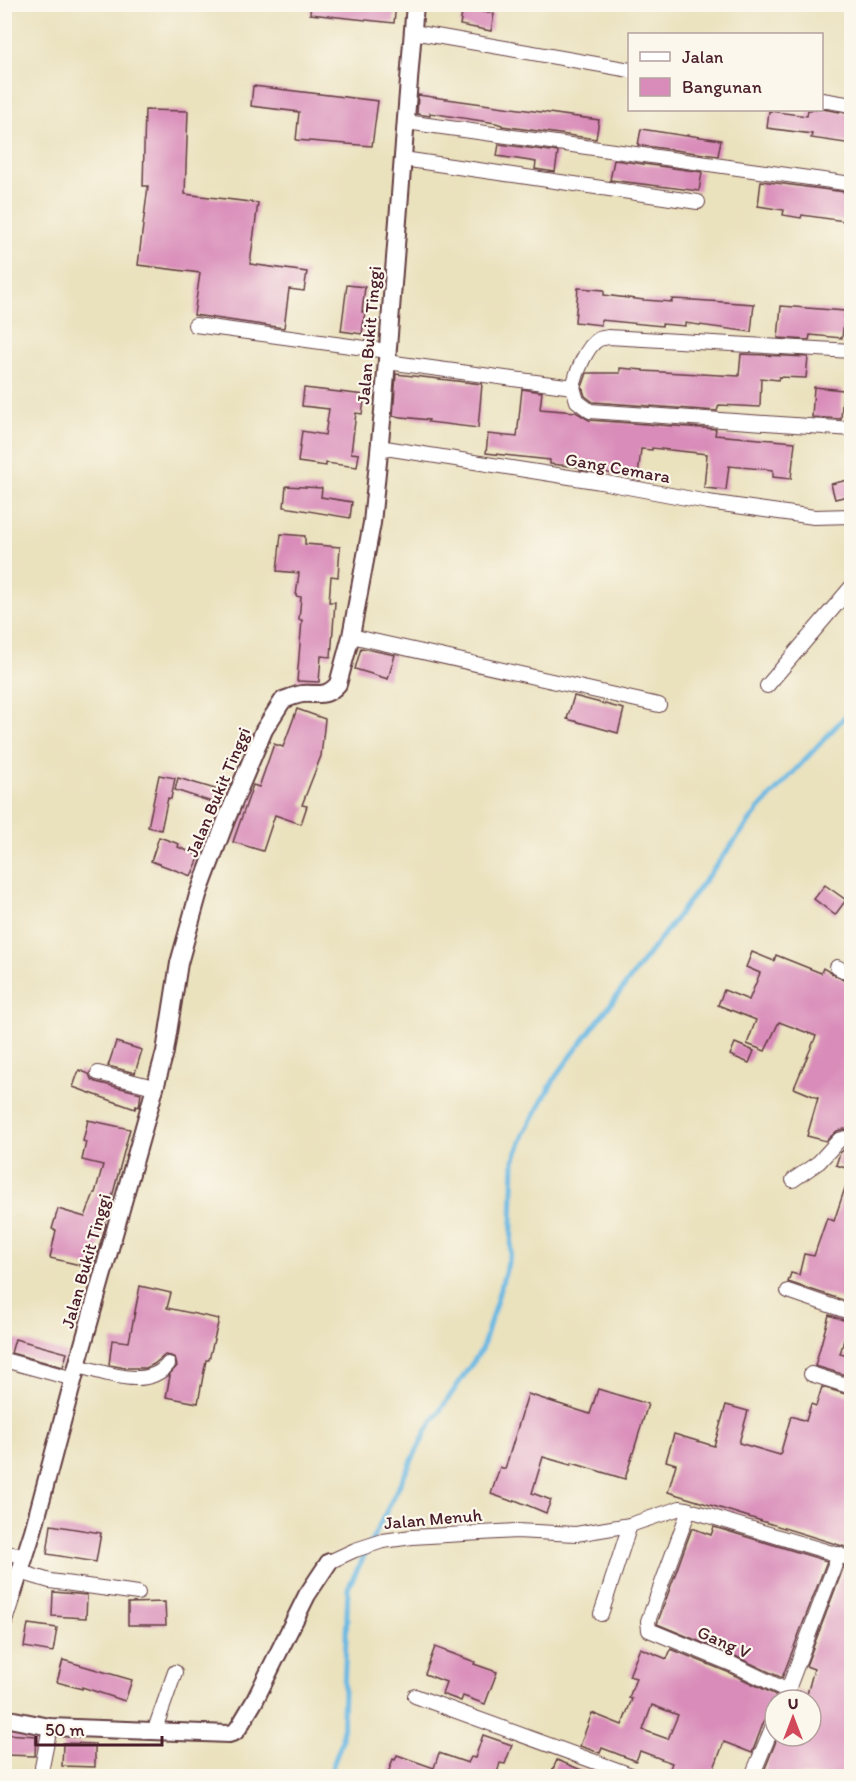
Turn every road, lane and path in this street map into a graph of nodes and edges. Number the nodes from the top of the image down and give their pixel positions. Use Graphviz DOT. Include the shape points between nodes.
graph roads {
  1 [pos="415,4"];
  2 [pos="412,32"];
  3 [pos="628,70"];
  4 [pos="823,100"];
  5 [pos="852,105"];
  6 [pos="406,122"];
  7 [pos="403,159"];
  8 [pos="852,184"];
  9 [pos="698,202"];
  10 [pos="195,325"];
  11 [pos="852,351"];
  12 [pos="387,357"];
  13 [pos="573,387"];
  14 [pos="852,429"];
  15 [pos="379,447"];
  16 [pos="852,516"];
  17 [pos="852,586"];
  18 [pos="351,636"];
  19 [pos="767,686"];
  20 [pos="659,705"];
  21 [pos="837,967"];
  22 [pos="852,975"];
  23 [pos="98,1073"];
  24 [pos="154,1087"];
  25 [pos="852,1139"];
  26 [pos="793,1180"];
  27 [pos="788,1290"];
  28 [pos="852,1313"];
  29 [pos="4,1360"];
  30 [pos="168,1364"];
  31 [pos="75,1372"];
  32 [pos="811,1374"];
  33 [pos="852,1387"];
  34 [pos="689,1510"];
  35 [pos="630,1524"];
  36 [pos="4,1552"];
  37 [pos="845,1556"];
  38 [pos="329,1562"];
  39 [pos="23,1564"];
  40 [pos="138,1593"];
  41 [pos="601,1614"];
  42 [pos="4,1621"];
  43 [pos="175,1671"];
  44 [pos="774,1688"];
  45 [pos="789,1688"];
  46 [pos="415,1696"];
  47 [pos="4,1718"];
  48 [pos="50,1727"];
  49 [pos="154,1732"];
  50 [pos="764,1748"];
  51 [pos="42,1767"];
  52 [pos="634,1776"];
  53 [pos="752,1776"];
  1 -- 2 [label="street, Jalan Bukit Tinggi"];
  2 -- 3 [label="street"];
  2 -- 6 [label="street, Jalan Bukit Tinggi"];
  4 -- 5 [label="street"];
  6 -- 7 [label="street, Jalan Bukit Tinggi"];
  6 -- 8 [label="street"];
  7 -- 9 [label="street"];
  7 -- 12 [label="street, Jalan Bukit Tinggi"];
  10 -- 12 [label="street"];
  11 -- 13 [label="street" via="608,337 591,347 579,366"];
  12 -- 13 [label="street"];
  12 -- 15 [label="street, Jalan Bukit Tinggi"];
  13 -- 14 [label="street" via="577,401 590,411"];
  15 -- 16 [label="street, Gang Cemara" via="708,502 814,517"];
  15 -- 18 [label="street, Jalan Bukit Tinggi" via="372,523"];
  17 -- 19 [label="street"];
  18 -- 20 [label="street"];
  18 -- 24 [label="street, Jalan Bukit Tinggi" via="333,690 283,700 264,730 198,895 179,963 165,1052"];
  21 -- 22 [label="street"];
  23 -- 24 [label="street"];
  24 -- 31 [label="street, Jalan Bukit Tinggi"];
  25 -- 26 [label="street" via="839,1140 819,1162"];
  27 -- 28 [label="street"];
  29 -- 31 [label="street"];
  30 -- 31 [label="street" via="145,1378"];
  31 -- 39 [label="street, Jalan Bukit Tinggi"];
  32 -- 33 [label="street"];
  34 -- 35 [label="street, Jalan Menuh" via="680,1508"];
  34 -- 37 [label="street, Jalan Menuh"];
  34 -- 44 [label="street, Gang V" via="647,1626 734,1665"];
  35 -- 38 [label="street, Jalan Menuh" via="576,1534 516,1532 412,1537 383,1541"];
  35 -- 41 [label="street"];
  36 -- 39 [label="street"];
  37 -- 45 [label="street"];
  38 -- 49 [label="street, Jalan Menuh" via="307,1595 235,1732"];
  39 -- 40 [label="street" via="50,1581"];
  39 -- 42 [label="street, Jalan Bukit Tinggi"];
  43 -- 49 [label="street"];
  46 -- 52 [label="street"];
  47 -- 48 [label="street, Jalan Menuh"];
  48 -- 49 [label="street, Jalan Menuh"];
  48 -- 51 [label="street"];
  50 -- 53 [label="street"];
}
